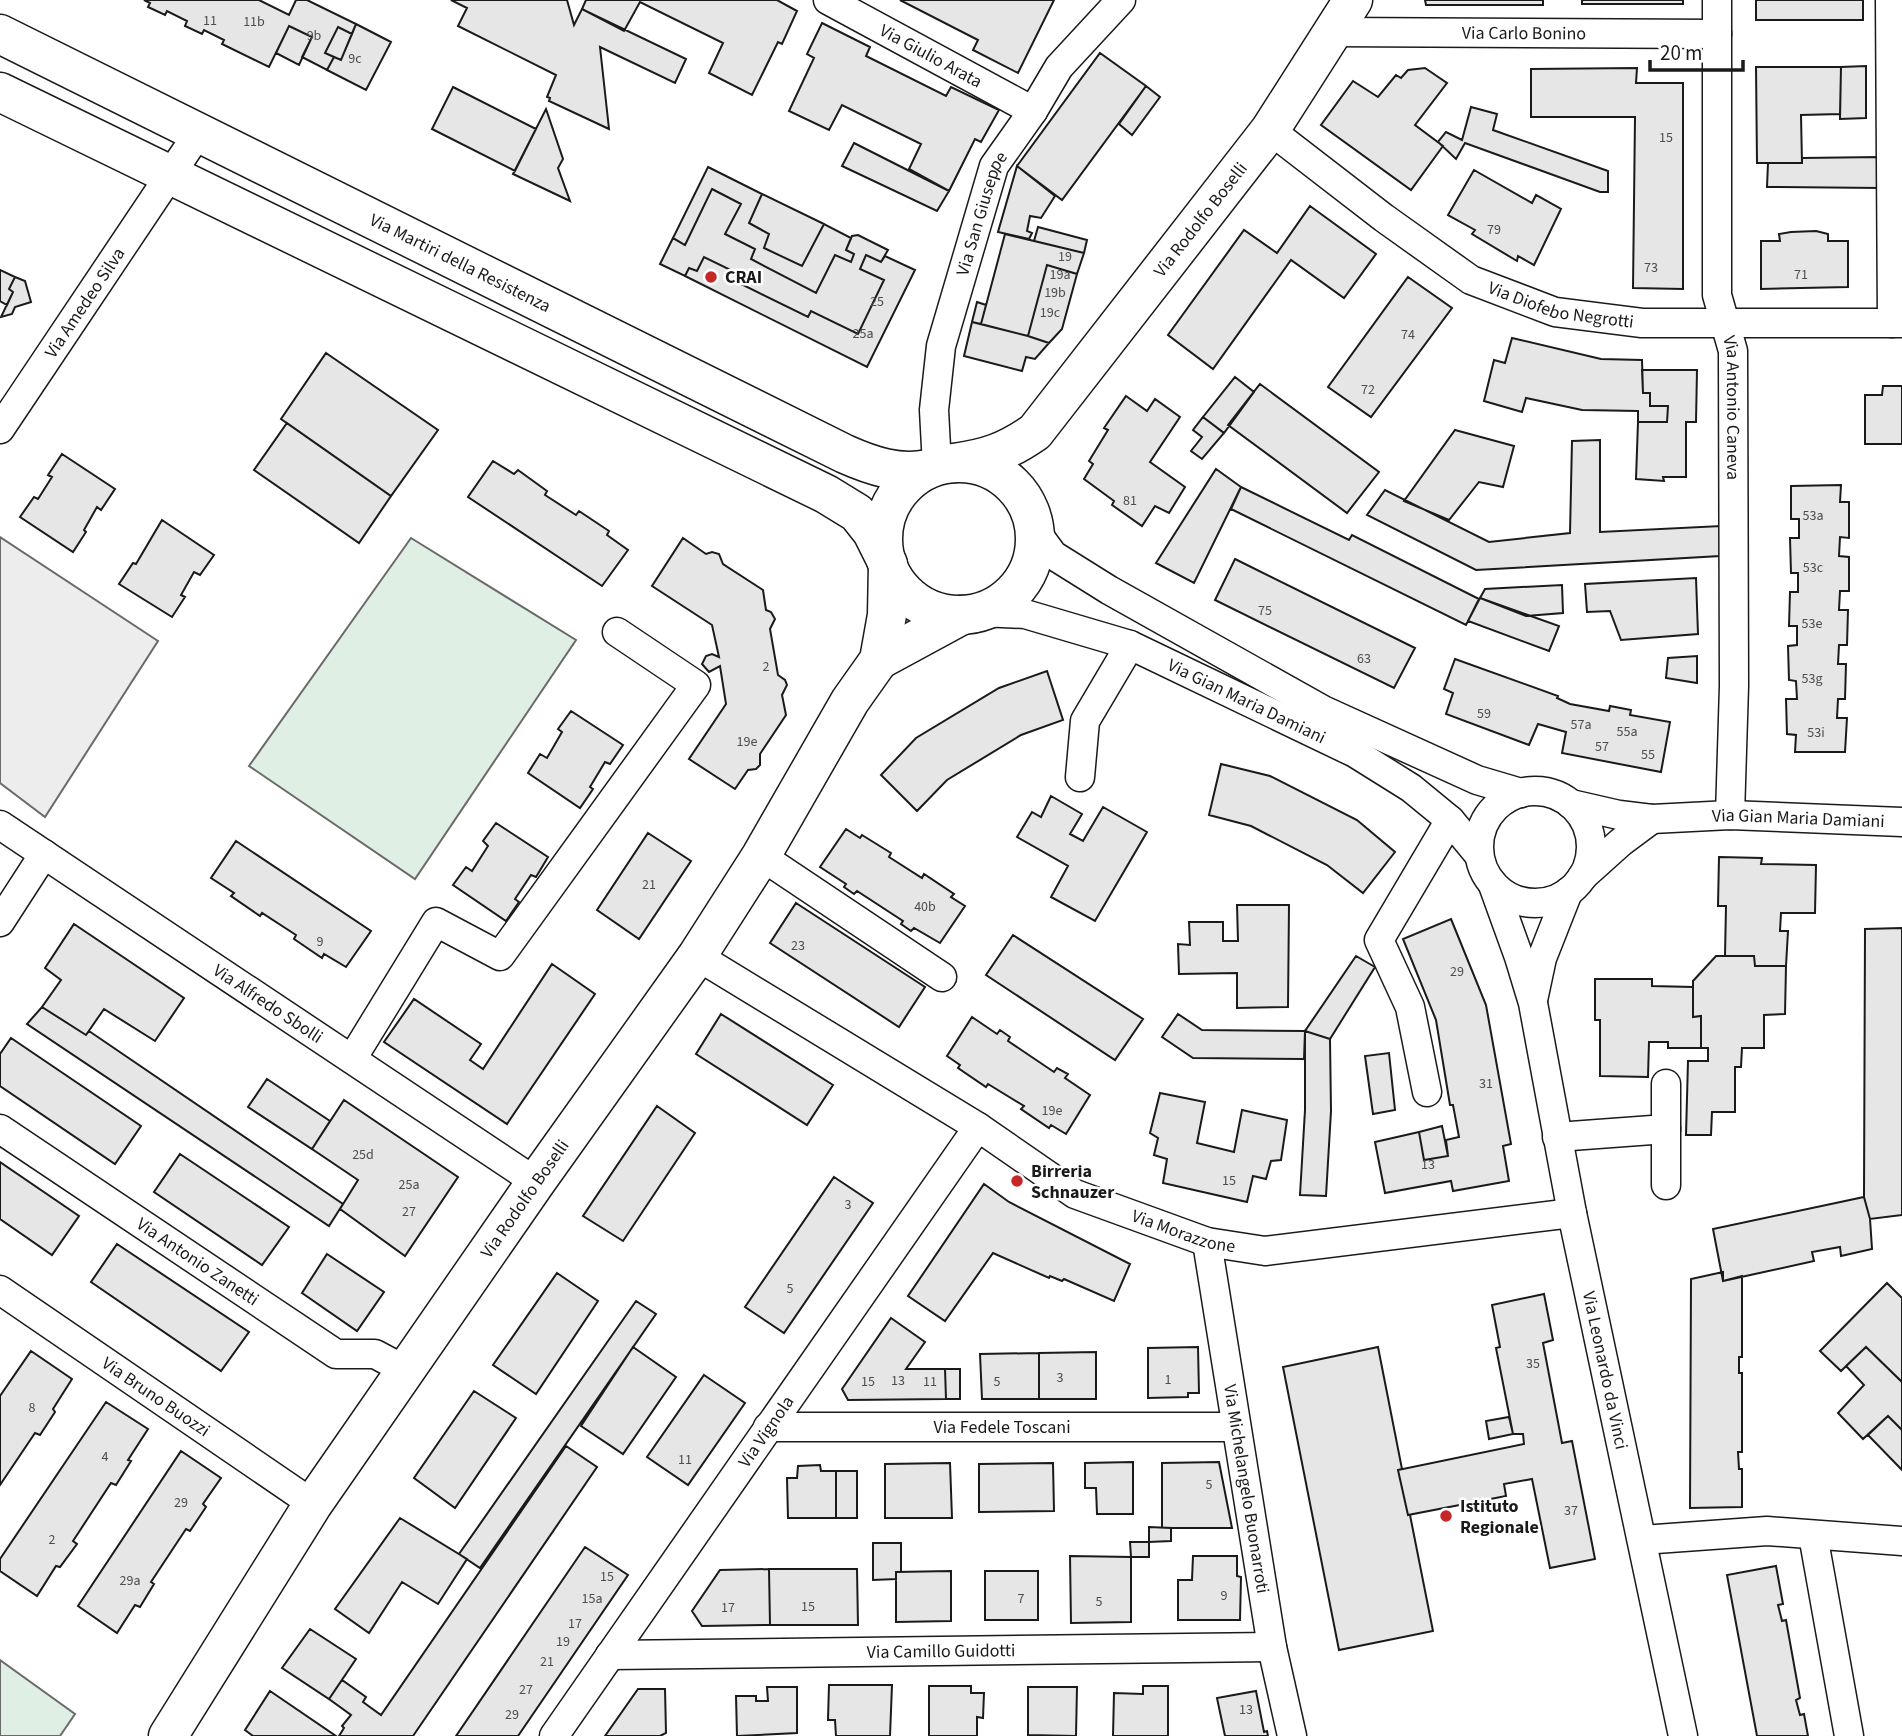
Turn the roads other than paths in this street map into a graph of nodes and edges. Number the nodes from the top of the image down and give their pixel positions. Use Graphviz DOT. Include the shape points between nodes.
graph roads {
  1 [pos="828,0"];
  2 [pos="1121,0"];
  3 [pos="1353,0"];
  4 [pos="1717,0"];
  5 [pos="1889,0"];
  6 [pos="1332,32"];
  7 [pos="0,34"];
  8 [pos="1717,34"];
  9 [pos="1896,40"];
  10 [pos="0,92"];
  11 [pos="1033,111"];
  12 [pos="1270,130"];
  13 [pos="199,132"];
  14 [pos="1896,171"];
  15 [pos="170,176"];
  16 [pos="490,277"];
  17 [pos="468,320"];
  18 [pos="1897,323"];
  19 [pos="1725,324"];
  20 [pos="0,429"];
  21 [pos="1035,432"];
  22 [pos="940,466"];
  23 [pos="1032,522"];
  24 [pos="888,564"];
  25 [pos="971,613"];
  26 [pos="617,632"];
  27 [pos="1130,645"];
  28 [pos="879,660"];
  29 [pos="1080,778"];
  30 [pos="1521,793"];
  31 [pos="1571,804"];
  32 [pos="1730,815"];
  33 [pos="1652,819"];
  34 [pos="1450,820"];
  35 [pos="1902,822"];
  36 [pos="0,825"];
  37 [pos="44,854"];
  38 [pos="1479,855"];
  39 [pos="761,856"];
  40 [pos="1493,885"];
  41 [pos="1575,885"];
  42 [pos="0,922"];
  43 [pos="697,956"];
  44 [pos="942,977"];
  45 [pos="1532,1003"];
  46 [pos="352,1059"];
  47 [pos="1666,1084"];
  48 [pos="1427,1092"];
  49 [pos="978,1127"];
  50 [pos="0,1129"];
  51 [pos="1666,1129"];
  52 [pos="1557,1137"];
  53 [pos="536,1182"];
  54 [pos="1666,1185"];
  55 [pos="1573,1213"];
  56 [pos="1208,1242"];
  57 [pos="0,1290"];
  58 [pos="405,1370"];
  59 [pos="768,1427"];
  60 [pos="1236,1427"];
  61 [pos="313,1504"];
  62 [pos="1813,1535"];
  63 [pos="1642,1541"];
  64 [pos="1902,1541"];
  65 [pos="1272,1647"];
  66 [pos="610,1655"];
  67 [pos="170,1735"];
  68 [pos="554,1736"];
  69 [pos="1292,1736"];
  70 [pos="1683,1736"];
  71 [pos="1849,1736"];
  1 -- 11 [label="street, Via Giulio Arata"];
  2 -- 11 [label="street, Via San Giuseppe" via="1059,67"];
  3 -- 6 [label="street, Via Rodolfo Boselli"];
  4 -- 8 [label="street, Via Antonio Caneva"];
  5 -- 9 [label="street"];
  6 -- 8 [label="street, Via Carlo Bonino"];
  6 -- 12 [label="street, Via Rodolfo Boselli"];
  7 -- 13 [label="street, Via Martiri della Resistenza"];
  8 -- 19 [label="street, Via Antonio Caneva" via="1717,295"];
  9 -- 14 [label="street"];
  10 -- 15 [label="street"];
  11 -- 22 [label="street, Via San Giuseppe" via="994,166 941,346 934,410"];
  12 -- 19 [label="street, Via Diofebo Negrotti" via="1471,280 1555,312 1642,323"];
  12 -- 21 [label="street, Via Rodolfo Boselli"];
  13 -- 15 [label="street, Via Amedeo Silva"];
  13 -- 16 [label="street, Via Martiri della Resistenza"];
  14 -- 18 [label="street"];
  15 -- 17 [label="street"];
  15 -- 20 [label="street, Via Amedeo Silva"];
  16 -- 17 [label="street"];
  16 -- 22 [label="street, Via Martiri della Resistenza" via="845,454 890,469 914,472"];
  17 -- 24 [label="street" via="841,503 857,513 872,532"];
  18 -- 19 [label="street, Via Diofebo Negrotti"];
  19 -- 32 [label="street, Via Antonio Caneva" via="1733,351"];
  21 -- 22 [label="street, Via Rodolfo Boselli" via="1003,453"];
  21 -- 23 [label="street" via="1028,486"];
  22 -- 23 [label="street" via="979,465 995,472 1017,491"];
  22 -- 24 [label="street" via="913,478 891,505 883,538"];
  23 -- 25 [label="street" via="1032,556 1022,580 996,605"];
  23 -- 30 [label="street, Via Gian Maria Damiani" via="1053,555 1323,710 1477,780"];
  24 -- 25 [label="street" via="900,586 927,608"];
  24 -- 28 [label="street, Via Rodolfo Boselli" via="887,615"];
  25 -- 27 [label="street, Via Gian Maria Damiani" via="1025,614"];
  25 -- 28 [label="street, Via Rodolfo Boselli"];
  26 -- 46 [label="street" via="696,685 500,956 436,922"];
  27 -- 29 [label="street" via="1085,721"];
  27 -- 34 [label="street, Via Gian Maria Damiani" via="1355,753 1411,788"];
  28 -- 39 [label="street, Via Rodolfo Boselli" via="850,701"];
  30 -- 31 [label="street, Via Gian Maria Damiani" via="1547,792"];
  30 -- 38 [label="street" via="1508,797 1489,814 1479,839"];
  31 -- 33 [label="street, Via Gian Maria Damiani"];
  31 -- 41 [label="street" via="1586,825 1591,850"];
  32 -- 33 [label="street, Via Gian Maria Damiani"];
  32 -- 35 [label="street, Via Gian Maria Damiani"];
  33 -- 41 [label="street"];
  34 -- 38 [label="street, Via Gian Maria Damiani"];
  34 -- 48 [label="street" via="1379,940 1410,1007"];
  36 -- 37 [label="street, Via Alfredo Sbolli"];
  37 -- 42 [label="street"];
  37 -- 46 [label="street, Via Alfredo Sbolli"];
  38 -- 40 [label="street, Via Gian Maria Damiani"];
  39 -- 43 [label="street, Via Rodolfo Boselli"];
  39 -- 44 [label="street"];
  40 -- 41 [label="street" via="1505,895 1530,903 1555,900"];
  40 -- 45 [label="street, Via Leonardo da Vinci"];
  41 -- 45 [label="street, Via Leonardo da Vinci" via="1542,958"];
  43 -- 49 [label="street, Via Morazzone"];
  43 -- 53 [label="street, Via Rodolfo Boselli"];
  45 -- 52 [label="street, Via Leonardo da Vinci"];
  46 -- 53 [label="street, Via Alfredo Sbolli"];
  47 -- 51 [label="street"];
  49 -- 56 [label="street, Via Morazzone" via="1075,1194"];
  49 -- 59 [label="street, Via Vignola"];
  50 -- 58 [label="street, Via Antonio Zanetti" via="336,1353 374,1353"];
  51 -- 52 [label="street"];
  51 -- 54 [label="street"];
  52 -- 55 [label="street, Via Leonardo da Vinci"];
  53 -- 58 [label="street, Via Rodolfo Boselli"];
  55 -- 56 [label="street, Via Morazzone" via="1265,1251"];
  55 -- 63 [label="street, Via Leonardo da Vinci"];
  56 -- 60 [label="street, Via Michelangelo Buonarroti"];
  57 -- 61 [label="street, Via Bruno Buozzi"];
  58 -- 61 [label="street, Via Rodolfo Boselli"];
  59 -- 60 [label="street, Via Fedele Toscani"];
  59 -- 66 [label="street, Via Vignola"];
  60 -- 65 [label="street, Via Michelangelo Buonarroti"];
  61 -- 67 [label="street, Via Rodolfo Boselli"];
  62 -- 63 [label="street" via="1766,1531"];
  62 -- 64 [label="street"];
  62 -- 71 [label="street"];
  63 -- 70 [label="street, Via Leonardo da Vinci"];
  65 -- 66 [label="street, Via Camillo Guidotti"];
  65 -- 69 [label="street, Via Michelangelo Buonarroti"];
  66 -- 68 [label="street, Via Vignola"];
}
